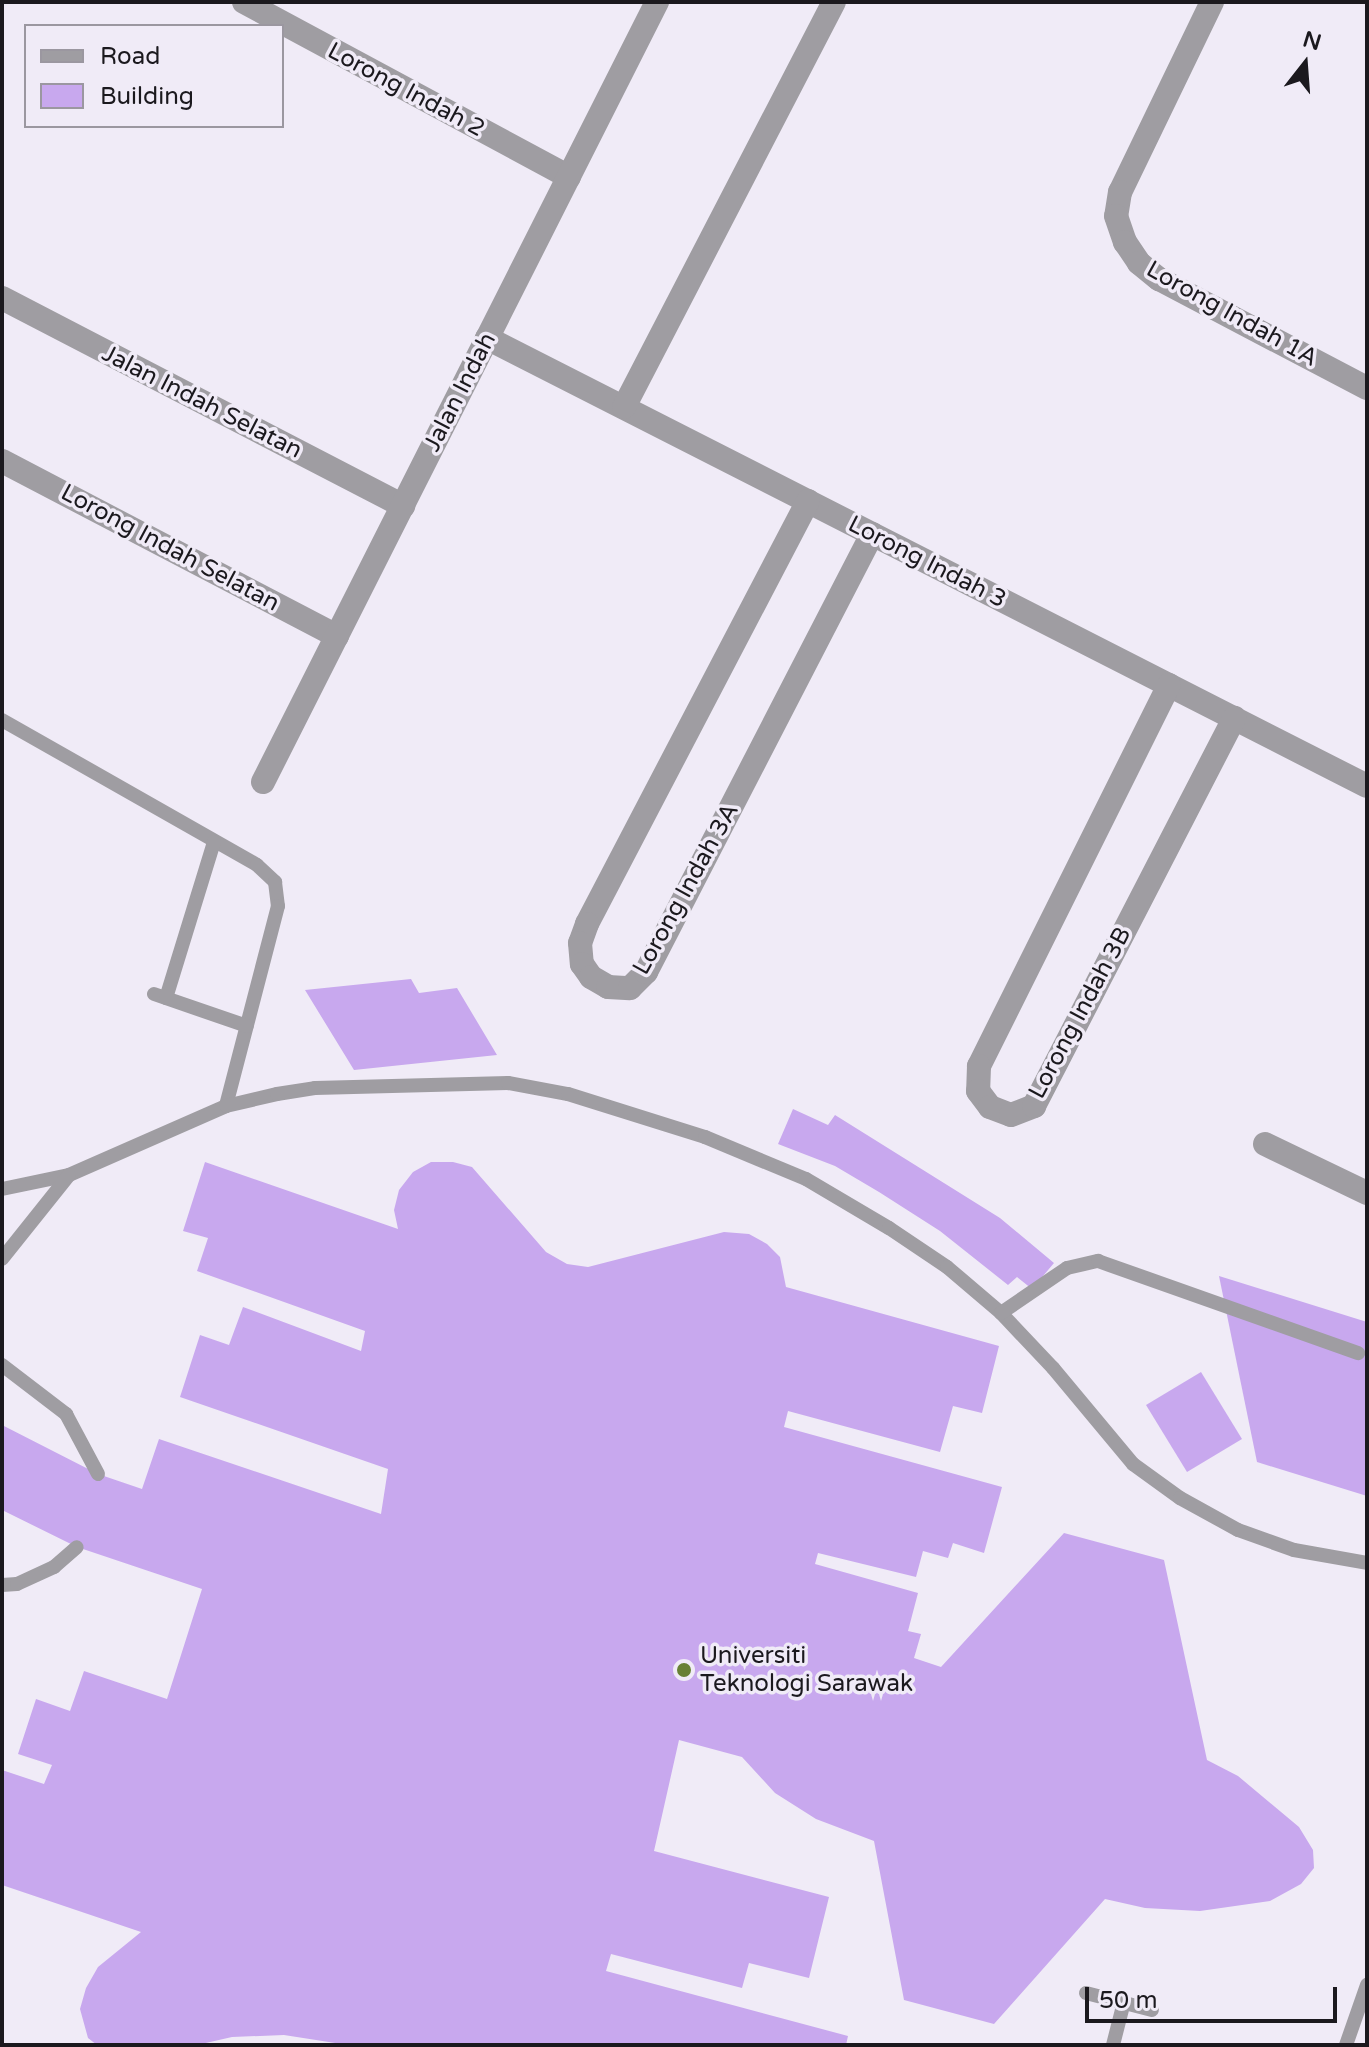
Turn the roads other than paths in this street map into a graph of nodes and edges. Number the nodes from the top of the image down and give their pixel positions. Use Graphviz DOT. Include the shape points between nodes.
graph roads {
  1 [pos="244,2"];
  2 [pos="657,2"];
  3 [pos="834,2"];
  4 [pos="1212,2"];
  5 [pos="569,177"];
  6 [pos="2,298"];
  7 [pos="487,338"];
  8 [pos="1367,388"];
  9 [pos="624,407"];
  10 [pos="2,461"];
  11 [pos="808,501"];
  12 [pos="403,506"];
  13 [pos="872,534"];
  14 [pos="337,636"];
  15 [pos="1169,685"];
  16 [pos="1234,718"];
  17 [pos="2,720"];
  18 [pos="263,782"];
  19 [pos="1367,786"];
  20 [pos="214,842"];
  21 [pos="247,1026"];
  22 [pos="226,1106"];
  23 [pos="1265,1144"];
  24 [pos="69,1175"];
  25 [pos="2,1189"];
  26 [pos="1367,1193"];
  27 [pos="2,1259"];
  28 [pos="1001,1313"];
  29 [pos="1358,1353"];
  30 [pos="2,1365"];
  31 [pos="98,1474"];
  32 [pos="77,1547"];
  33 [pos="1367,1563"];
  34 [pos="2,1585"];
  35 [pos="1367,1985"];
  36 [pos="1086,1993"];
  37 [pos="1124,2002"];
  38 [pos="1152,2010"];
  39 [pos="1113,2045"];
  40 [pos="1346,2045"];
  1 -- 5 [label="street, Lorong Indah 2"];
  2 -- 5 [label="street, Jalan Indah"];
  3 -- 9 [label="street"];
  4 -- 8 [label="street, Lorong Indah 1A" via="1120,192 1116,216 1125,242 1159,279"];
  5 -- 7 [label="street, Jalan Indah"];
  6 -- 12 [label="street, Jalan Indah Selatan"];
  7 -- 9 [label="street, Lorong Indah 3"];
  7 -- 12 [label="street, Jalan Indah"];
  9 -- 11 [label="street, Lorong Indah 3"];
  10 -- 14 [label="street, Lorong Indah Selatan"];
  11 -- 13 [label="street, Lorong Indah 3"];
  11 -- 13 [label="street, Lorong Indah 3A" via="587,924 580,943 582,964 608,987 630,988 646,972"];
  12 -- 14 [label="street, Jalan Indah"];
  13 -- 15 [label="street, Lorong Indah 3"];
  14 -- 18 [label="street, Jalan Indah"];
  15 -- 16 [label="street, Lorong Indah 3"];
  15 -- 16 [label="street, Lorong Indah 3B" via="979,1066 978,1091 990,1107 1011,1115 1034,1106"];
  16 -- 19 [label="street, Lorong Indah 3"];
  17 -- 20 [label="lane"];
  20 -- 21 [label="lane" via="257,865 275,882 278,906"];
  20 -- 21 [label="lane" via="160,996"];
  21 -- 22 [label="lane"];
  22 -- 24 [label="lane"];
  22 -- 28 [label="lane" via="329,1087 508,1083 568,1094 705,1137 806,1179 947,1267"];
  23 -- 26 [label="street"];
  24 -- 25 [label="lane"];
  24 -- 27 [label="lane"];
  28 -- 29 [label="lane" via="1067,1268 1098,1261"];
  28 -- 33 [label="lane" via="1133,1464 1180,1498 1238,1530 1294,1550"];
  30 -- 31 [label="lane" via="66,1414"];
  32 -- 34 [label="lane" via="54,1567"];
  35 -- 40 [label="lane"];
  36 -- 37 [label="lane"];
  37 -- 38 [label="lane"];
  37 -- 39 [label="lane"];
}
